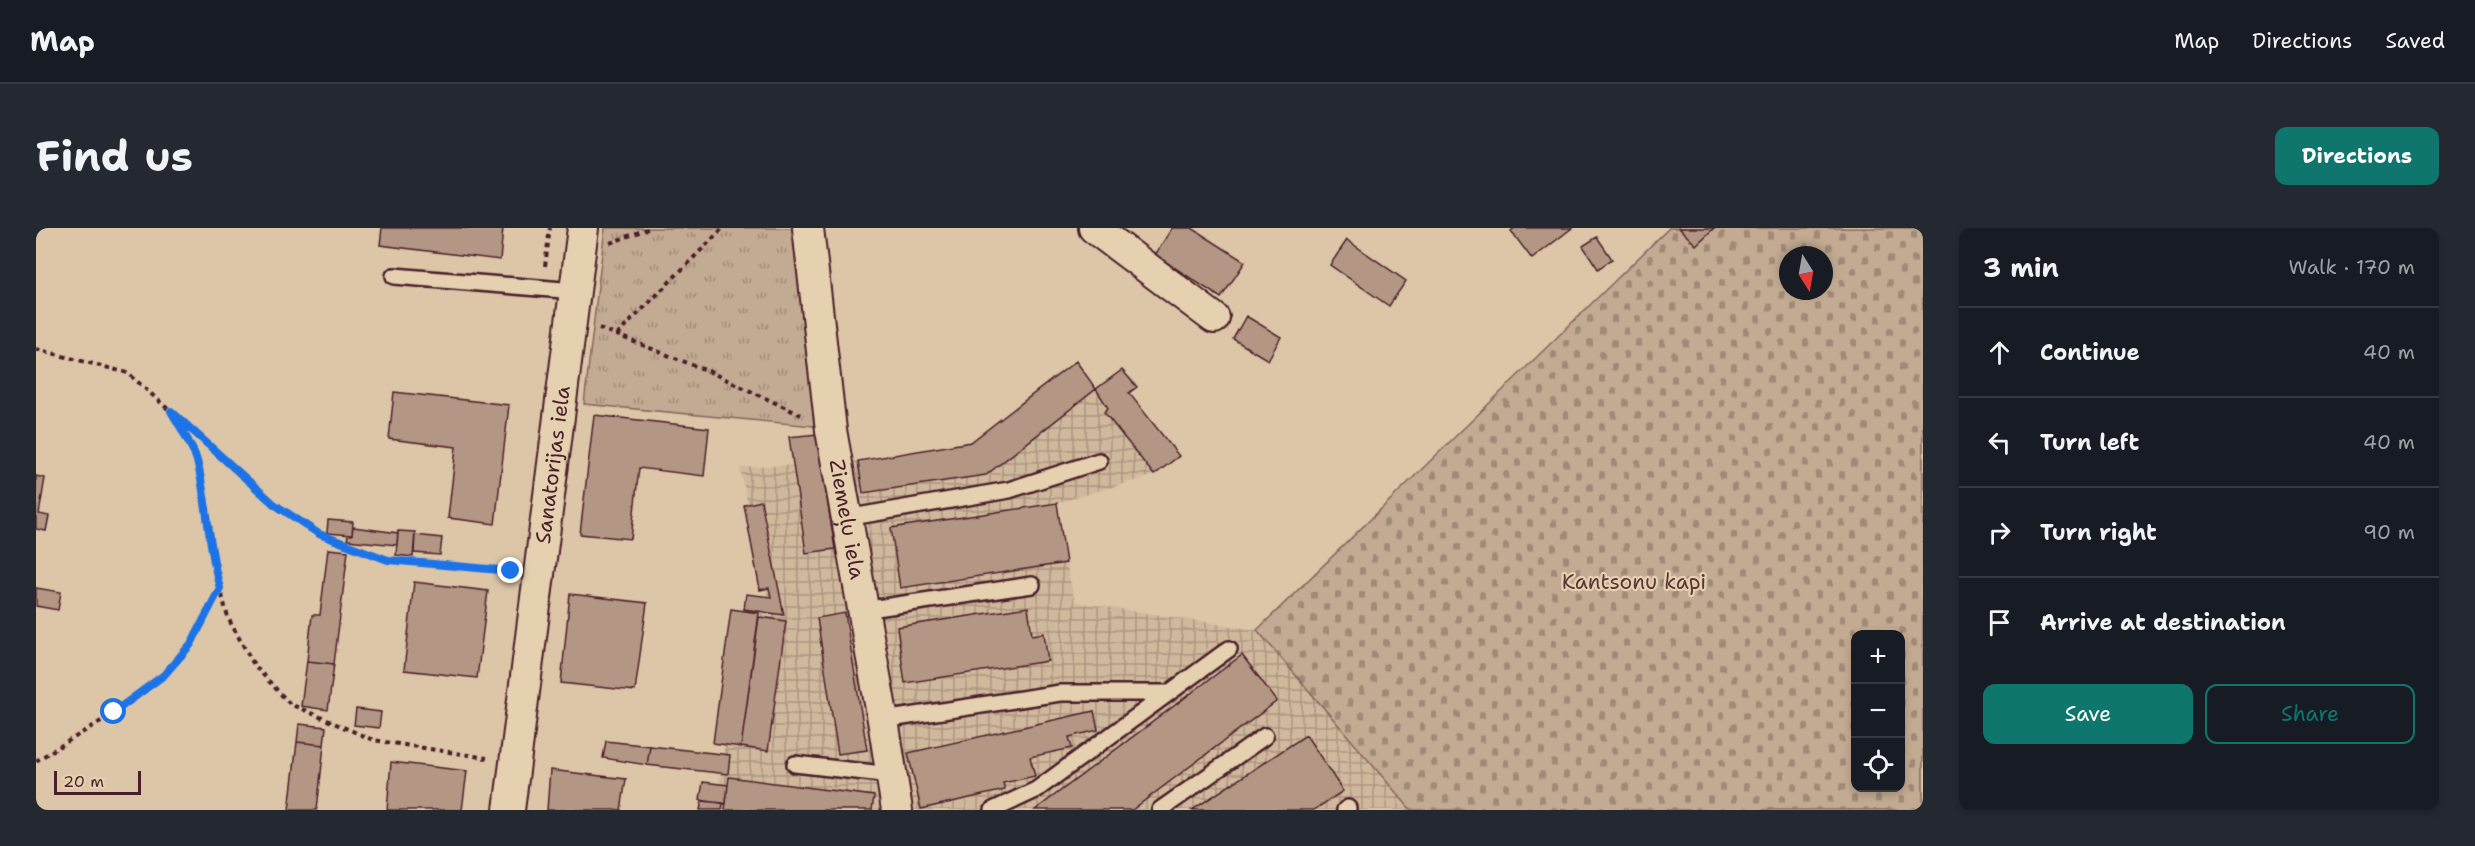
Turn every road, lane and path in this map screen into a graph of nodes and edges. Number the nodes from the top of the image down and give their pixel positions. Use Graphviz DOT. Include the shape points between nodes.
graph roads {
  1 [pos="550,228"];
  2 [pos="650,228"];
  3 [pos="723,228"];
  4 [pos="808,228"];
  5 [pos="1094,228"];
  6 [pos="594,236"];
  7 [pos="394,276"];
  8 [pos="543,288"];
  9 [pos="575,291"];
  10 [pos="1214,318"];
  11 [pos="597,327"];
  12 [pos="617,335"];
  13 [pos="36,349"];
  14 [pos="171,411"];
  15 [pos="831,430"];
  16 [pos="1099,461"];
  17 [pos="846,518"];
  18 [pos="511,571"];
  19 [pos="1032,585"];
  20 [pos="220,588"];
  21 [pos="863,610"];
  22 [pos="1229,649"];
  23 [pos="1166,693"];
  24 [pos="883,720"];
  25 [pos="1265,736"];
  26 [pos="487,758"];
  27 [pos="36,760"];
  28 [pos="795,764"];
  29 [pos="891,775"];
  30 [pos="509,810"];
  31 [pos="897,810"];
  32 [pos="993,810"];
  33 [pos="1160,810"];
  1 -- 8 [label="path"];
  2 -- 6 [label="path"];
  3 -- 12 [label="path"];
  4 -- 15 [label="street, Ziemeļu iela"];
  5 -- 10 [label="street"];
  6 -- 9 [label="street, Sanatorijas iela"];
  7 -- 8 [label="lane"];
  8 -- 9 [label="lane"];
  9 -- 30 [label="street, Sanatorijas iela"];
  11 -- 12 [label="path"];
  12 -- 15 [label="path" via="708,371"];
  13 -- 14 [label="path" via="128,374"];
  14 -- 18 [label="path" via="274,504 319,534 388,560"];
  14 -- 20 [label="path" via="196,458"];
  15 -- 17 [label="street, Ziemeļu iela"];
  16 -- 17 [label="lane" via="1009,490"];
  17 -- 21 [label="street, Ziemeļu iela"];
  19 -- 21 [label="lane"];
  20 -- 26 [label="path" via="228,618 254,665 290,704 373,740"];
  20 -- 27 [label="path" via="191,644 164,675 114,712"];
  21 -- 24 [label="street, Ziemeļu iela"];
  22 -- 23 [label="lane"];
  23 -- 24 [label="lane" via="1060,693"];
  23 -- 32 [label="lane" via="1036,790"];
  24 -- 29 [label="street, Ziemeļu iela"];
  25 -- 33 [label="lane"];
  28 -- 29 [label="lane"];
  29 -- 31 [label="street, Ziemeļu iela"];
}
